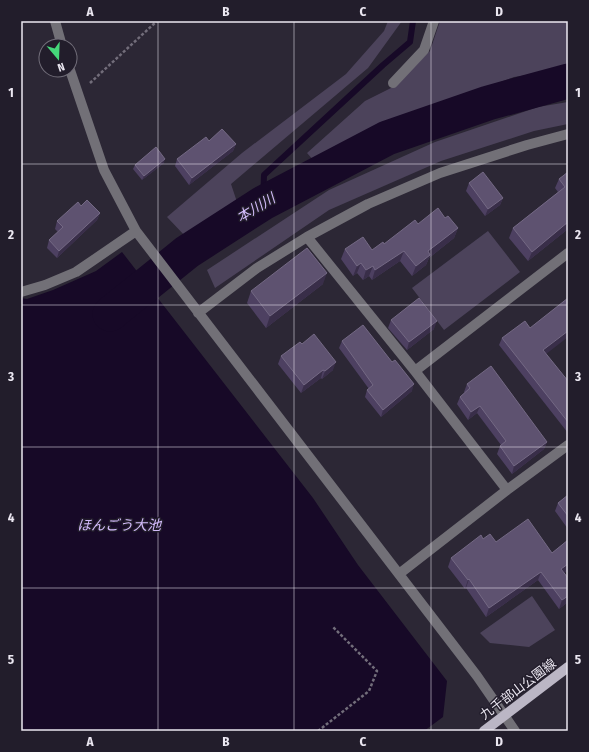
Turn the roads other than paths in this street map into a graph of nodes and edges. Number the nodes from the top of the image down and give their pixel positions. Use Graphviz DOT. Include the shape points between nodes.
graph roads {
  1 [pos="55,21"];
  2 [pos="434,21"];
  3 [pos="60,38"];
  4 [pos="72,78"];
  5 [pos="393,83"];
  6 [pos="568,134"];
  7 [pos="136,231"];
  8 [pos="307,237"];
  9 [pos="568,253"];
  10 [pos="21,292"];
  11 [pos="198,312"];
  12 [pos="415,372"];
  13 [pos="568,445"];
  14 [pos="507,490"];
  15 [pos="399,574"];
  16 [pos="568,667"];
  17 [pos="504,716"];
  18 [pos="484,731"];
  19 [pos="515,731"];
  1 -- 3 [label="street"];
  2 -- 5 [label="street" via="424,50"];
  4 -- 7 [label="street" via="104,170"];
  6 -- 8 [label="street" via="440,173 368,204"];
  7 -- 10 [label="street" via="76,272"];
  7 -- 11 [label="street"];
  8 -- 11 [label="street" via="257,268"];
  8 -- 12 [label="street"];
  9 -- 12 [label="street"];
  11 -- 15 [label="street"];
  12 -- 14 [label="street"];
  13 -- 14 [label="street"];
  14 -- 15 [label="street"];
  15 -- 17 [label="street" via="477,676"];
  16 -- 17 [label="main road, 九千部山公園線"];
  17 -- 18 [label="main road, 九千部山公園線"];
  17 -- 19 [label="street"];
}
